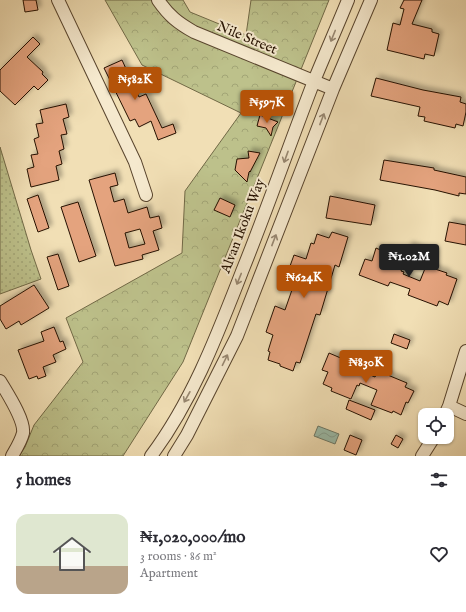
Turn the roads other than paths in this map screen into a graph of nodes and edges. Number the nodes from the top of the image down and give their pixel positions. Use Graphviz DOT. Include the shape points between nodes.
graph roads {
  1 [pos="58,0"];
  2 [pos="158,0"];
  3 [pos="348,0"];
  4 [pos="371,0"];
  5 [pos="314,82"];
  6 [pos="333,89"];
  7 [pos="146,195"];
  8 [pos="466,351"];
  9 [pos="0,381"];
  10 [pos="448,408"];
  11 [pos="454,412"];
  12 [pos="466,414"];
  13 [pos="430,444"];
  14 [pos="155,455"];
  15 [pos="12,456"];
  16 [pos="174,456"];
  17 [pos="422,456"];
  1 -- 7 [label="street" via="135,162"];
  2 -- 5 [label="street, Nile Street" via="166,12 180,24"];
  3 -- 5 [label="street, Alvan Ikoku Way, one-way"];
  4 -- 6 [label="street"];
  5 -- 6 [label="street, Nile Street"];
  5 -- 14 [label="street, Alvan Ikoku Way, one-way" via="219,330 197,380"];
  16 -- 6 [label="street, one-way" via="237,336"];
  8 -- 10 [label="street"];
  9 -- 15 [label="street" via="22,424 23,433"];
  11 -- 12 [label="street"];
  13 -- 17 [label="street"];
}
